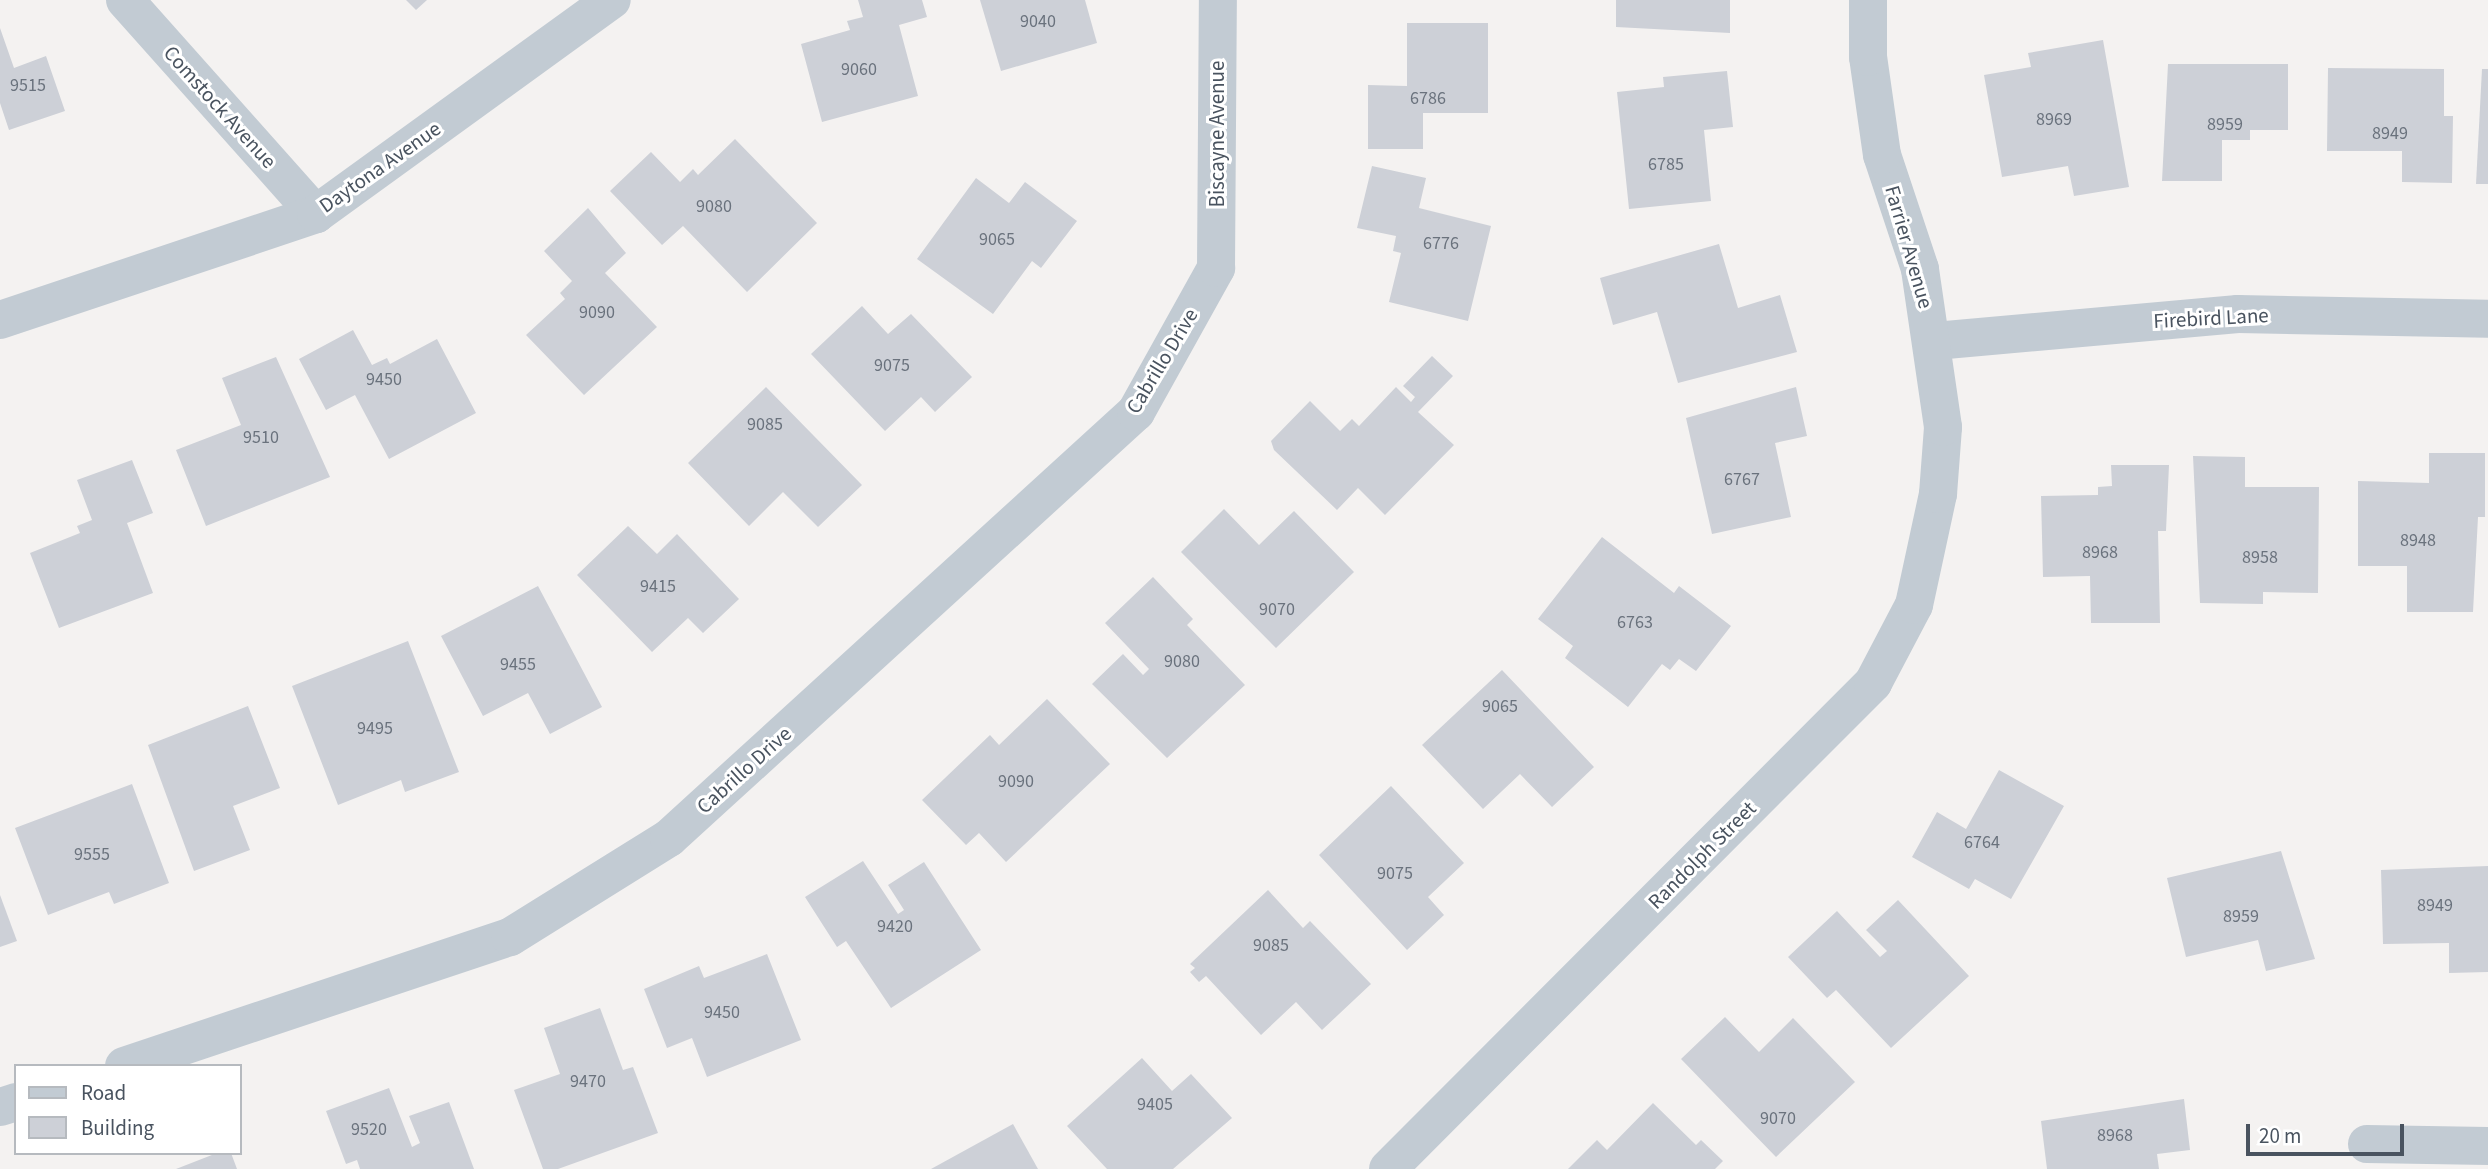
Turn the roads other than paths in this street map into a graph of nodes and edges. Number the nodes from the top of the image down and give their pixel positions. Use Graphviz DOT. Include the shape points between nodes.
graph roads {
  1 [pos="125,0"];
  2 [pos="612,0"];
  3 [pos="1218,0"];
  4 [pos="1868,0"];
  5 [pos="316,214"];
  6 [pos="1216,268"];
  7 [pos="2488,319"];
  8 [pos="0,320"];
  9 [pos="1935,341"];
  10 [pos="1938,494"];
  11 [pos="130,1064"];
  12 [pos="2367,1144"];
  13 [pos="2488,1146"];
  14 [pos="1396,1166"];
  1 -- 5 [label="street, Comstock Avenue"];
  2 -- 5 [label="street, Daytona Avenue"];
  3 -- 6 [label="street, Biscayne Avenue"];
  4 -- 9 [label="street, Farrier Avenue" via="1868,57 1882,155 1920,269"];
  5 -- 8 [label="street, Daytona Avenue"];
  6 -- 11 [label="street, Cabrillo Drive" via="1136,412 669,838 510,937"];
  7 -- 9 [label="street, Firebird Lane" via="2238,314"];
  9 -- 10 [label="street, Farrier Avenue" via="1943,427"];
  10 -- 14 [label="street, Randolph Street" via="1914,605 1873,683"];
  12 -- 13 [label="street"];
}
